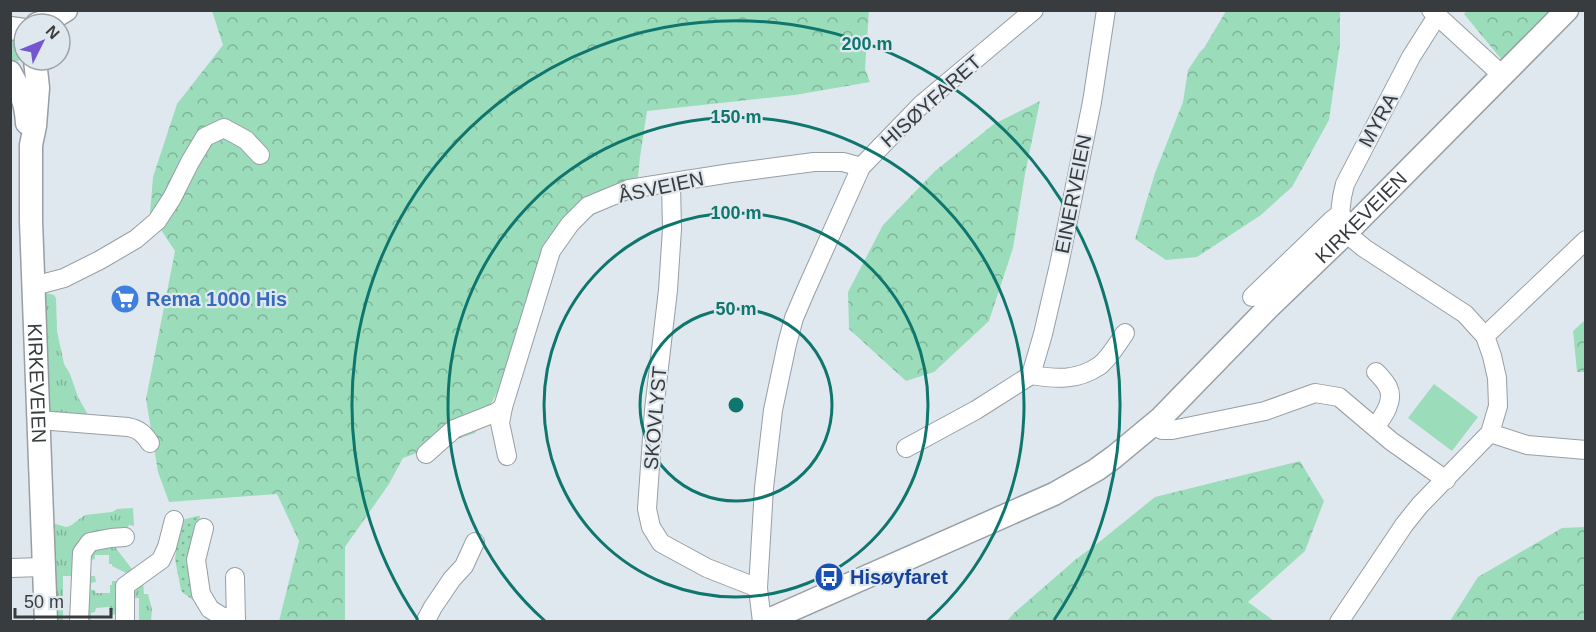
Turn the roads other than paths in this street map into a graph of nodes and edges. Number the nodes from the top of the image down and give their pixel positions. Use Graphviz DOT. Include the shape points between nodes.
graph roads {
  1 [pos="1034,10"];
  2 [pos="1106,10"];
  3 [pos="1567,10"];
  4 [pos="1434,13"];
  5 [pos="10,72"];
  6 [pos="36,72"];
  7 [pos="1502,75"];
  8 [pos="32,145"];
  9 [pos="260,155"];
  10 [pos="861,167"];
  11 [pos="670,184"];
  12 [pos="1346,225"];
  13 [pos="1586,240"];
  14 [pos="34,286"];
  15 [pos="1252,297"];
  16 [pos="1125,333"];
  17 [pos="1485,336"];
  18 [pos="1376,372"];
  19 [pos="1031,375"];
  20 [pos="503,407"];
  21 [pos="39,420"];
  22 [pos="1154,424"];
  23 [pos="1375,428"];
  24 [pos="1490,433"];
  25 [pos="150,443"];
  26 [pos="906,448"];
  27 [pos="1586,450"];
  28 [pos="426,454"];
  29 [pos="507,456"];
  30 [pos="1446,480"];
  31 [pos="174,520"];
  32 [pos="204,528"];
  33 [pos="125,537"];
  34 [pos="475,542"];
  35 [pos="43,567"];
  36 [pos="10,568"];
  37 [pos="235,577"];
  38 [pos="758,588"];
  39 [pos="46,621"];
  40 [pos="79,621"];
  41 [pos="125,621"];
  42 [pos="236,621"];
  43 [pos="425,621"];
  44 [pos="763,621"];
  45 [pos="1339,621"];
  1 -- 10 [label="street, HISØYFARET" via="921,105"];
  2 -- 19 [label="street, EINERVEIEN" via="1059,266"];
  3 -- 7 [label="main road, KIRKEVEIEN"];
  4 -- 7 [label="street"];
  4 -- 12 [label="street, MYRA" via="1345,184 1342,198"];
  5 -- 8 [label="main road, KIRKEVEIEN" via="26,106"];
  6 -- 8 [label="main road, KIRKEVEIEN" via="38,88"];
  7 -- 12 [label="main road, KIRKEVEIEN"];
  8 -- 14 [label="main road, KIRKEVEIEN"];
  9 -- 14 [label="street" via="246,140 224,128 205,137 157,221 100,261 64,278"];
  10 -- 11 [label="street, ÅSVEIEN" via="843,162 814,162"];
  10 -- 38 [label="street, HISØYFARET" via="794,318 787,344 773,410"];
  11 -- 20 [label="street, ÅSVEIEN" via="629,189 588,206 570,224 551,251"];
  11 -- 38 [label="street, SKOVLYST" via="668,290 647,509 651,527 662,543 707,568"];
  12 -- 15 [label="street" via="1332,220"];
  12 -- 17 [label="street" via="1364,248 1465,314"];
  12 -- 22 [label="main road, KIRKEVEIEN"];
  13 -- 17 [label="street"];
  14 -- 21 [label="main road, KIRKEVEIEN"];
  16 -- 19 [label="street" via="1100,366 1076,378"];
  17 -- 24 [label="street" via="1497,378 1498,406"];
  18 -- 23 [label="street" via="1388,386 1390,398"];
  19 -- 26 [label="street"];
  20 -- 28 [label="street" via="454,429"];
  20 -- 29 [label="street, ÅSVEIEN" via="500,423"];
  21 -- 25 [label="street" via="135,428"];
  21 -- 35 [label="main road, KIRKEVEIEN"];
  22 -- 23 [label="street" via="1162,430 1172,430 1265,411 1315,393 1339,398"];
  22 -- 44 [label="main road, KIRKEVEIEN" via="1096,470 1054,494"];
  23 -- 30 [label="street"];
  24 -- 27 [label="street" via="1527,445"];
  24 -- 30 [label="street"];
  30 -- 45 [label="street" via="1404,525"];
  31 -- 41 [label="street" via="161,560 125,586"];
  32 -- 42 [label="street" via="196,560 201,594 210,609"];
  33 -- 40 [label="street" via="90,542 82,553"];
  34 -- 43 [label="street" via="464,566"];
  35 -- 36 [label="street"];
  35 -- 39 [label="main road, KIRKEVEIEN"];
  37 -- 42 [label="street"];
  38 -- 44 [label="street, HISØYFARET"];
}
